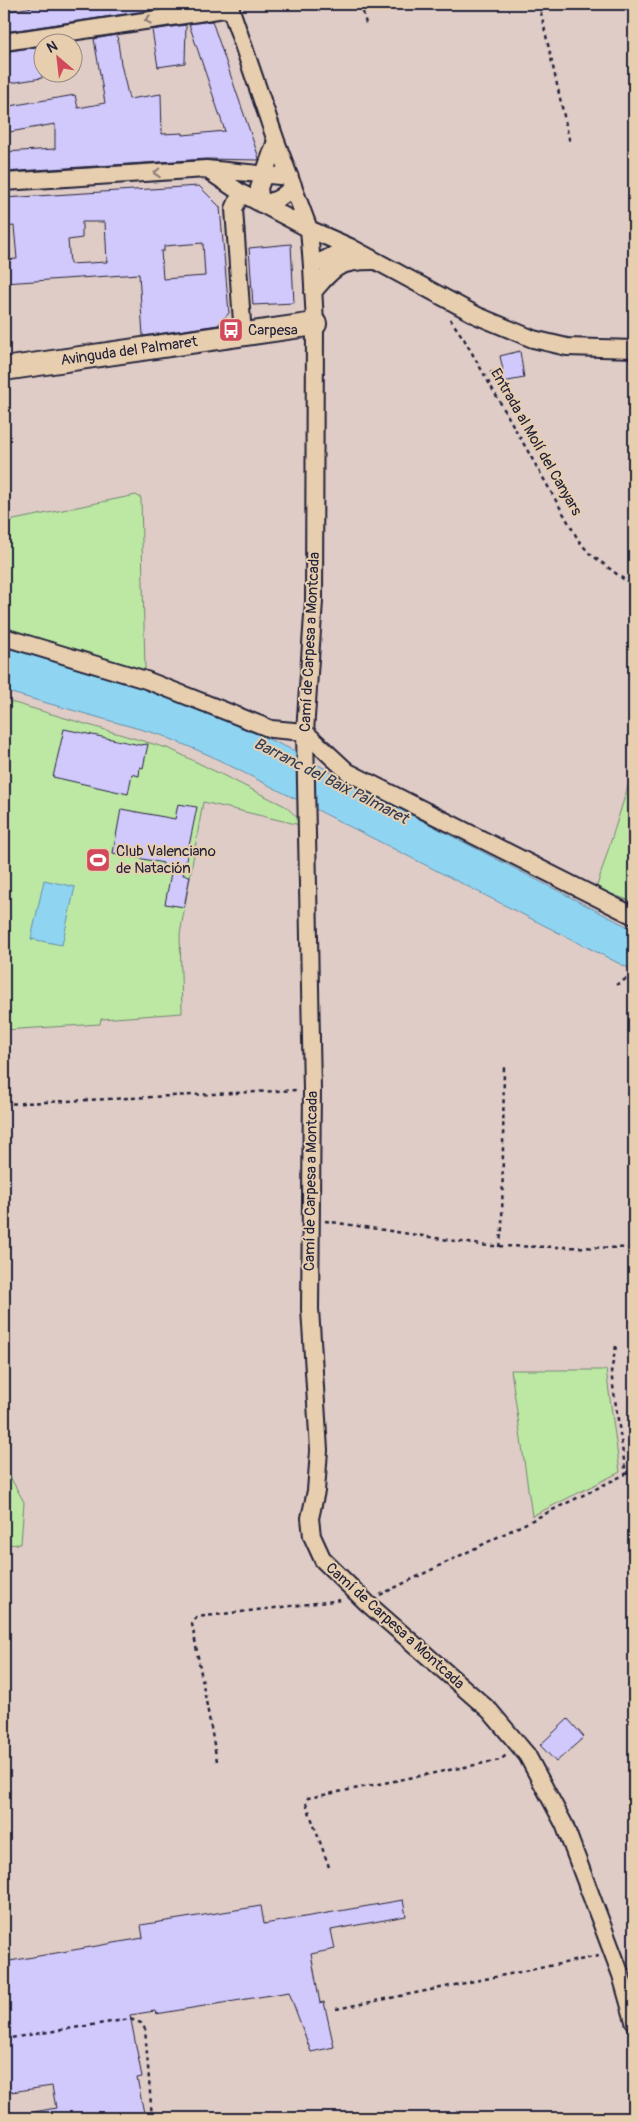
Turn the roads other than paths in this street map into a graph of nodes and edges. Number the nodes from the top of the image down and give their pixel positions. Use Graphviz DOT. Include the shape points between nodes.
graph roads {
  1 [pos="230,6"];
  2 [pos="4,42"];
  3 [pos="276,142"];
  4 [pos="206,169"];
  5 [pos="264,175"];
  6 [pos="291,181"];
  7 [pos="4,182"];
  8 [pos="240,194"];
  9 [pos="261,204"];
  10 [pos="309,229"];
  11 [pos="350,247"];
  12 [pos="321,261"];
  13 [pos="377,262"];
  14 [pos="313,292"];
  15 [pos="242,322"];
  16 [pos="315,324"];
  17 [pos="634,349"];
  18 [pos="4,369"];
  19 [pos="4,637"];
  20 [pos="305,737"];
  21 [pos="634,916"];
  22 [pos="634,2021"];
  1 -- 2 [label="street, one-way"];
  1 -- 3 [label="street, Camí de Carpesa a Montcada"];
  3 -- 5 [label="street"];
  3 -- 6 [label="street, Camí de Carpesa a Montcada"];
  4 -- 5 [label="street"];
  4 -- 7 [label="street, one-way"];
  4 -- 8 [label="street"];
  5 -- 6 [label="street"];
  5 -- 9 [label="street" via="259,188"];
  6 -- 9 [label="street" via="285,196"];
  6 -- 10 [label="street, Camí de Carpesa a Montcada"];
  8 -- 9 [label="street"];
  8 -- 15 [label="street" via="234,209"];
  9 -- 10 [label="street"];
  10 -- 11 [label="street"];
  10 -- 12 [label="street, Camí de Carpesa a Montcada"];
  11 -- 12 [label="street"];
  11 -- 13 [label="street"];
  12 -- 13 [label="street"];
  12 -- 14 [label="street"];
  12 -- 14 [label="street, Camí de Carpesa a Montcada"];
  13 -- 17 [label="street" via="478,316 533,339 567,347"];
  14 -- 16 [label="street, Camí de Carpesa a Montcada"];
  16 -- 18 [label="street, Avinguda del Palmaret"];
  16 -- 20 [label="street, Camí de Carpesa a Montcada" via="314,601"];
  19 -- 20 [label="street" via="146,680 271,729"];
  20 -- 21 [label="street" via="348,772"];
  20 -- 22 [label="street, Camí de Carpesa a Montcada" via="312,1090 310,1309 319,1450 310,1518 312,1536 323,1560 490,1712 519,1745 542,1779 564,1824 613,1953"];
}
